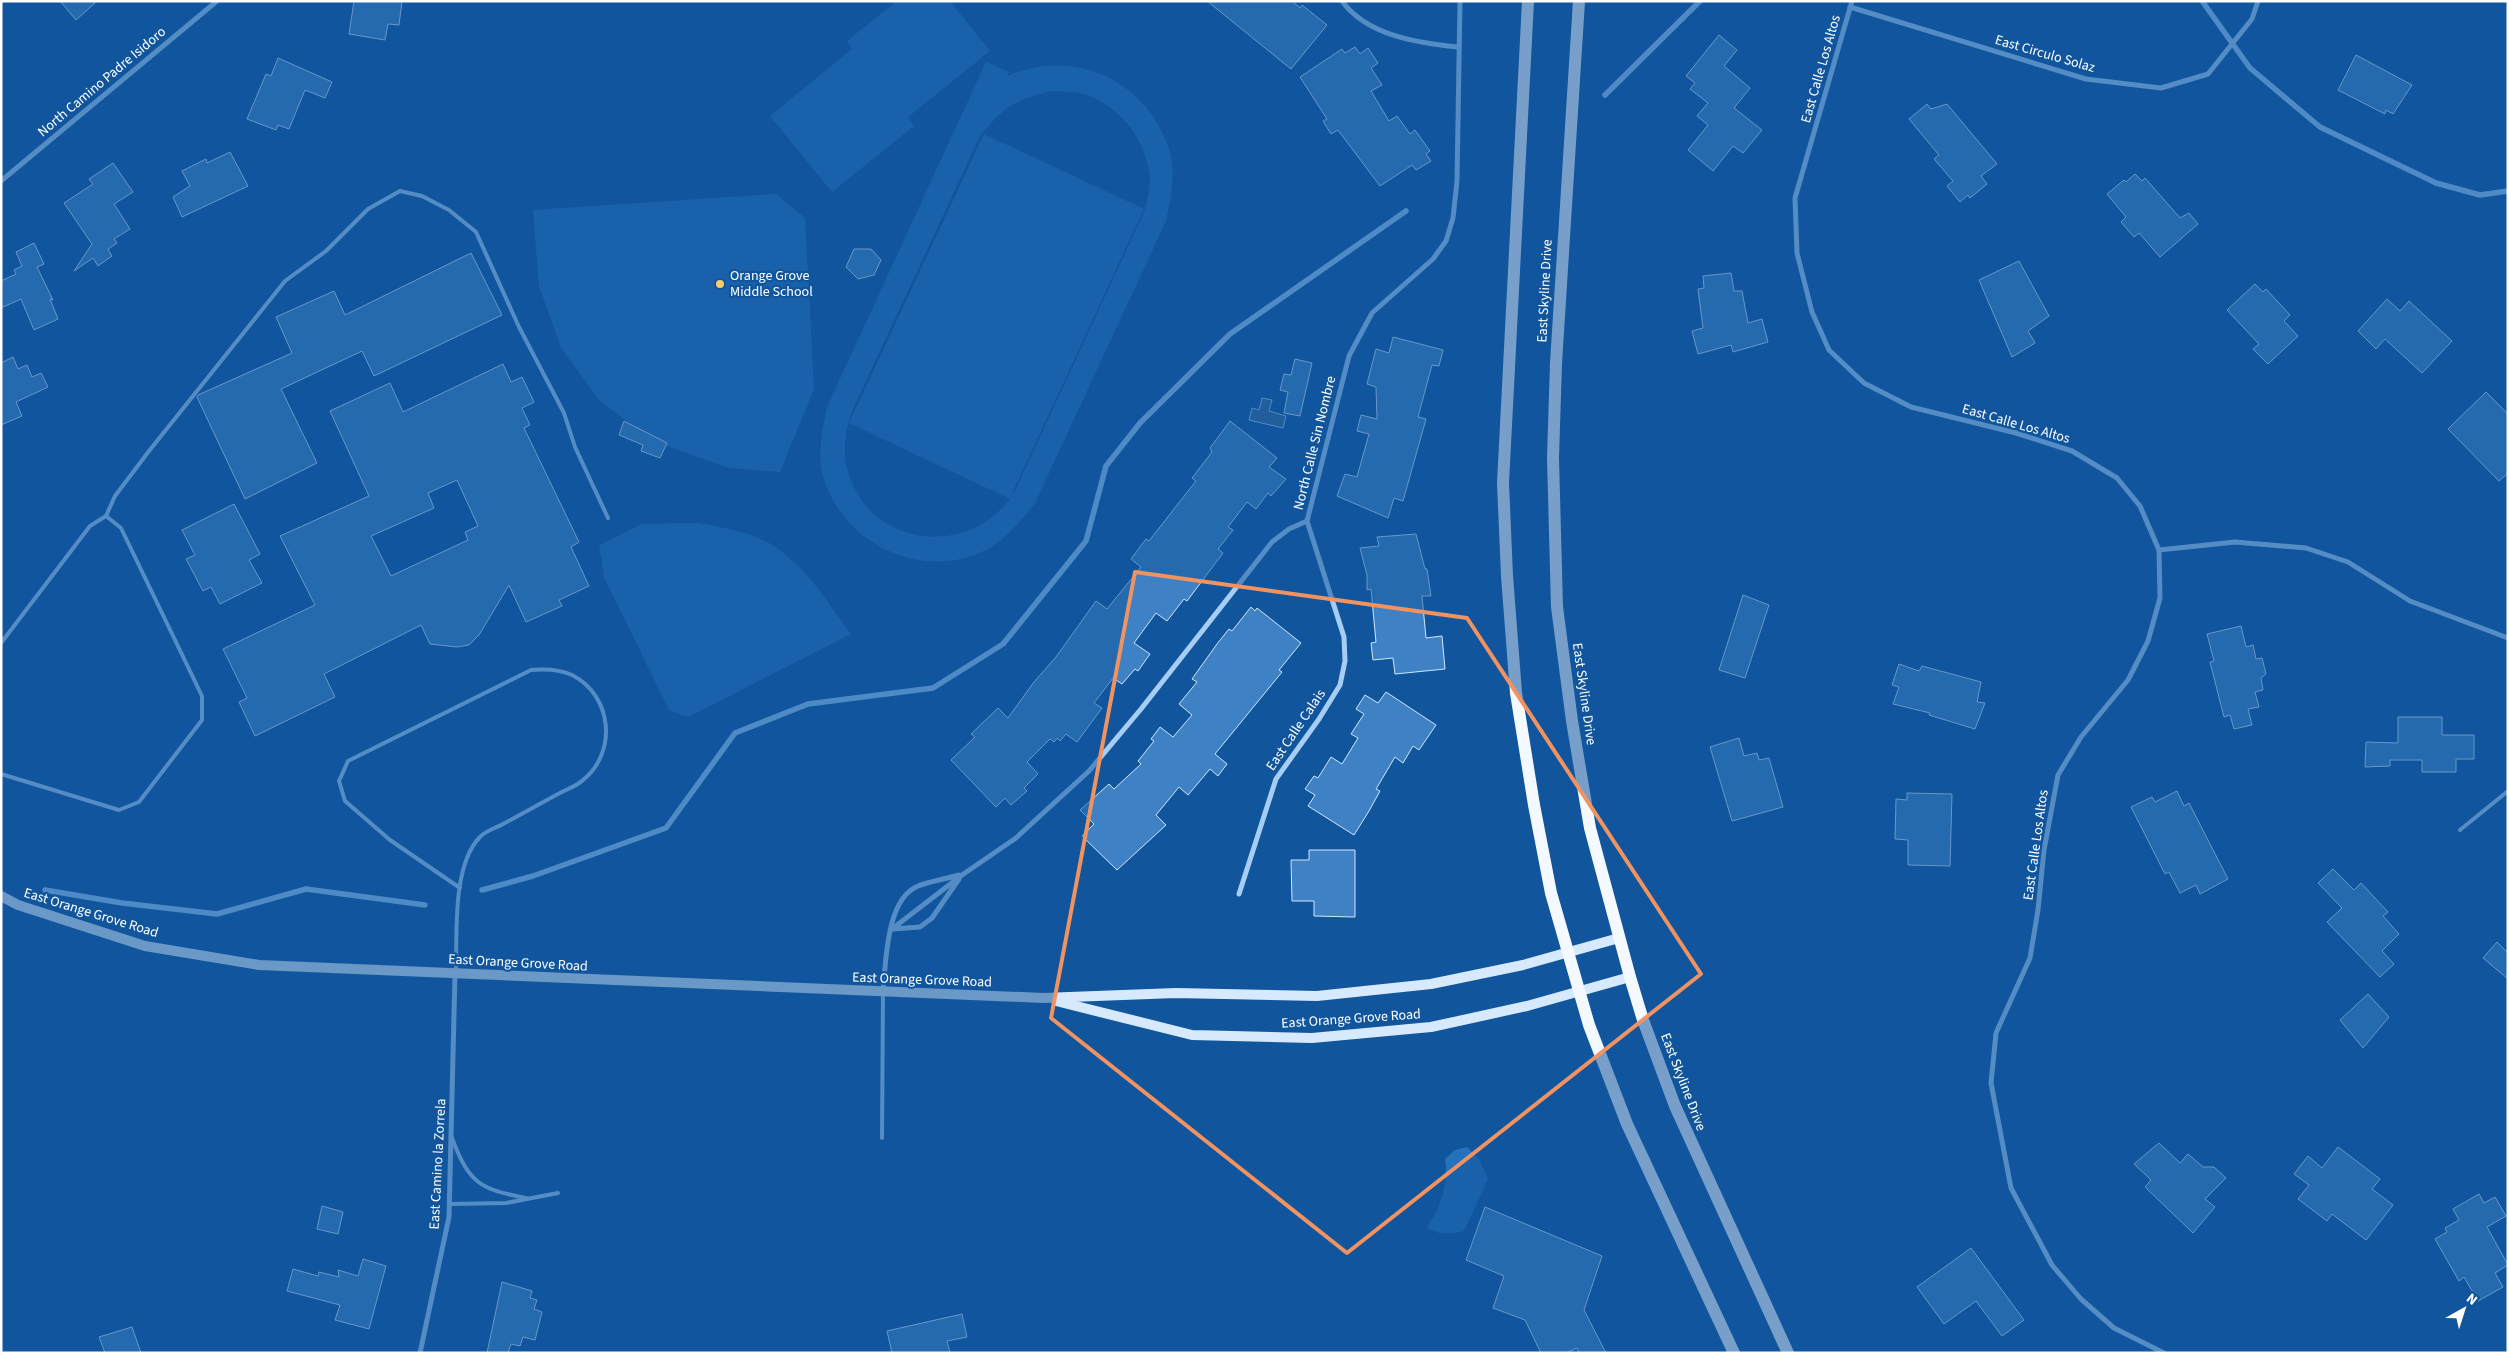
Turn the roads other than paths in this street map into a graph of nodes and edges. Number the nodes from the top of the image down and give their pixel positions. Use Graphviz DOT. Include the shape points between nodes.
graph roads {
  1 [pos="217,1"];
  2 [pos="1342,1"];
  3 [pos="1460,1"];
  4 [pos="1528,1"];
  5 [pos="1579,1"];
  6 [pos="2258,1"];
  7 [pos="1851,4"];
  8 [pos="1458,47"];
  9 [pos="1,181"];
  10 [pos="106,516"];
  11 [pos="608,518"];
  12 [pos="1307,521"];
  13 [pos="2159,550"];
  14 [pos="2508,638"];
  15 [pos="1,643"];
  16 [pos="1,774"];
  17 [pos="2508,791"];
  18 [pos="2460,830"];
  19 [pos="962,875"];
  20 [pos="460,888"];
  21 [pos="1239,894"];
  22 [pos="1,896"];
  23 [pos="892,929"];
  24 [pos="1619,938"];
  25 [pos="1567,954"];
  26 [pos="456,974"];
  27 [pos="1630,977"];
  28 [pos="883,992"];
  29 [pos="1579,992"];
  30 [pos="1043,998"];
  31 [pos="452,1138"];
  32 [pos="882,1138"];
  33 [pos="558,1193"];
  34 [pos="528,1199"];
  35 [pos="450,1204"];
  36 [pos="420,1353"];
  37 [pos="1734,1353"];
  38 [pos="1788,1353"];
  39 [pos="2164,1353"];
  1 -- 9 [label="street, North Camino Padre Isidoro"];
  2 -- 8 [label="street" via="1369,24 1395,36"];
  3 -- 8 [label="street, North Calle Sin Nombre"];
  4 -- 25 [label="main road" via="1508,366 1504,511 1516,693 1551,893"];
  5 -- 24 [label="main road, East Skyline Drive" via="1556,363 1553,458 1557,607 1590,828"];
  6 -- 7 [label="street, East Circulo Solaz" via="2252,19 2208,74 2161,88 2086,79"];
  7 -- 13 [label="street, East Calle Los Altos" via="1795,198 1797,253 1812,312 1829,350 1864,382 1911,407 2016,433 2072,451 2117,478 2140,506"];
  8 -- 12 [label="street, North Calle Sin Nombre" via="1457,181 1453,218 1446,241 1420,272 1372,312 1362,328 1349,356"];
  10 -- 11 [label="lane" via="114,496 285,282 326,251 368,209 400,191 422,196 449,210 476,232 519,327 564,413 574,447"];
  10 -- 15 [label="lane" via="90,526"];
  10 -- 16 [label="lane" via="121,528 202,696 202,720 139,802 119,810"];
  12 -- 19 [label="street, North Calle Sin Nombre" via="1272,542 1142,709 1089,771 1016,838"];
  12 -- 21 [label="street, East Calle Calais" via="1344,637 1345,661 1340,685 1320,719 1276,779"];
  13 -- 14 [label="street" via="2235,542 2306,548 2348,562 2410,601"];
  13 -- 39 [label="street, East Calle Los Altos" via="2160,598 2148,641 2128,680 2081,736 2058,775 2030,958 1996,1033 1991,1083 2011,1188 2052,1265 2081,1299 2114,1328"];
  17 -- 18 [label="lane"];
  19 -- 23 [label="street, North Calle Sin Nombre"];
  19 -- 23 [label="street, North Calle Sin Nombre" via="932,918 920,927"];
  19 -- 23 [label="street, North Calle Sin Nombre" via="917,886 909,892 892,916"];
  20 -- 20 [label="lane" via="390,840 345,801 339,781 348,761 531,670 552,669 572,675 589,688 607,725 605,746 597,765 583,781 480,836 467,857"];
  20 -- 26 [label="lane"];
  22 -- 26 [label="main road, East Orange Grove Road" via="18,906 145,946 259,965"];
  23 -- 28 [label="street, North Calle Sin Nombre"];
  24 -- 25 [label="main road, East Orange Grove Road"];
  24 -- 27 [label="main road, East Skyline Drive"];
  25 -- 29 [label="main road"];
  25 -- 30 [label="main road, East Orange Grove Road" via="1431,984 1362,993 1317,996 1176,993"];
  26 -- 28 [label="main road, East Orange Grove Road"];
  26 -- 31 [label="street, East Camino la Zorrela"];
  27 -- 29 [label="main road, East Orange Grove Road"];
  27 -- 38 [label="main road, East Skyline Drive" via="1674,1106"];
  28 -- 30 [label="main road, East Orange Grove Road"];
  28 -- 32 [label="lane"];
  29 -- 30 [label="main road, East Orange Grove Road" via="1431,1027 1312,1038 1192,1035"];
  29 -- 37 [label="main road" via="1626,1124"];
  31 -- 34 [label="lane" via="462,1166 473,1179 499,1193"];
  31 -- 35 [label="street, East Camino la Zorrela"];
  33 -- 34 [label="lane"];
  34 -- 35 [label="lane" via="506,1203"];
  35 -- 36 [label="street, East Camino la Zorrela"];
}
